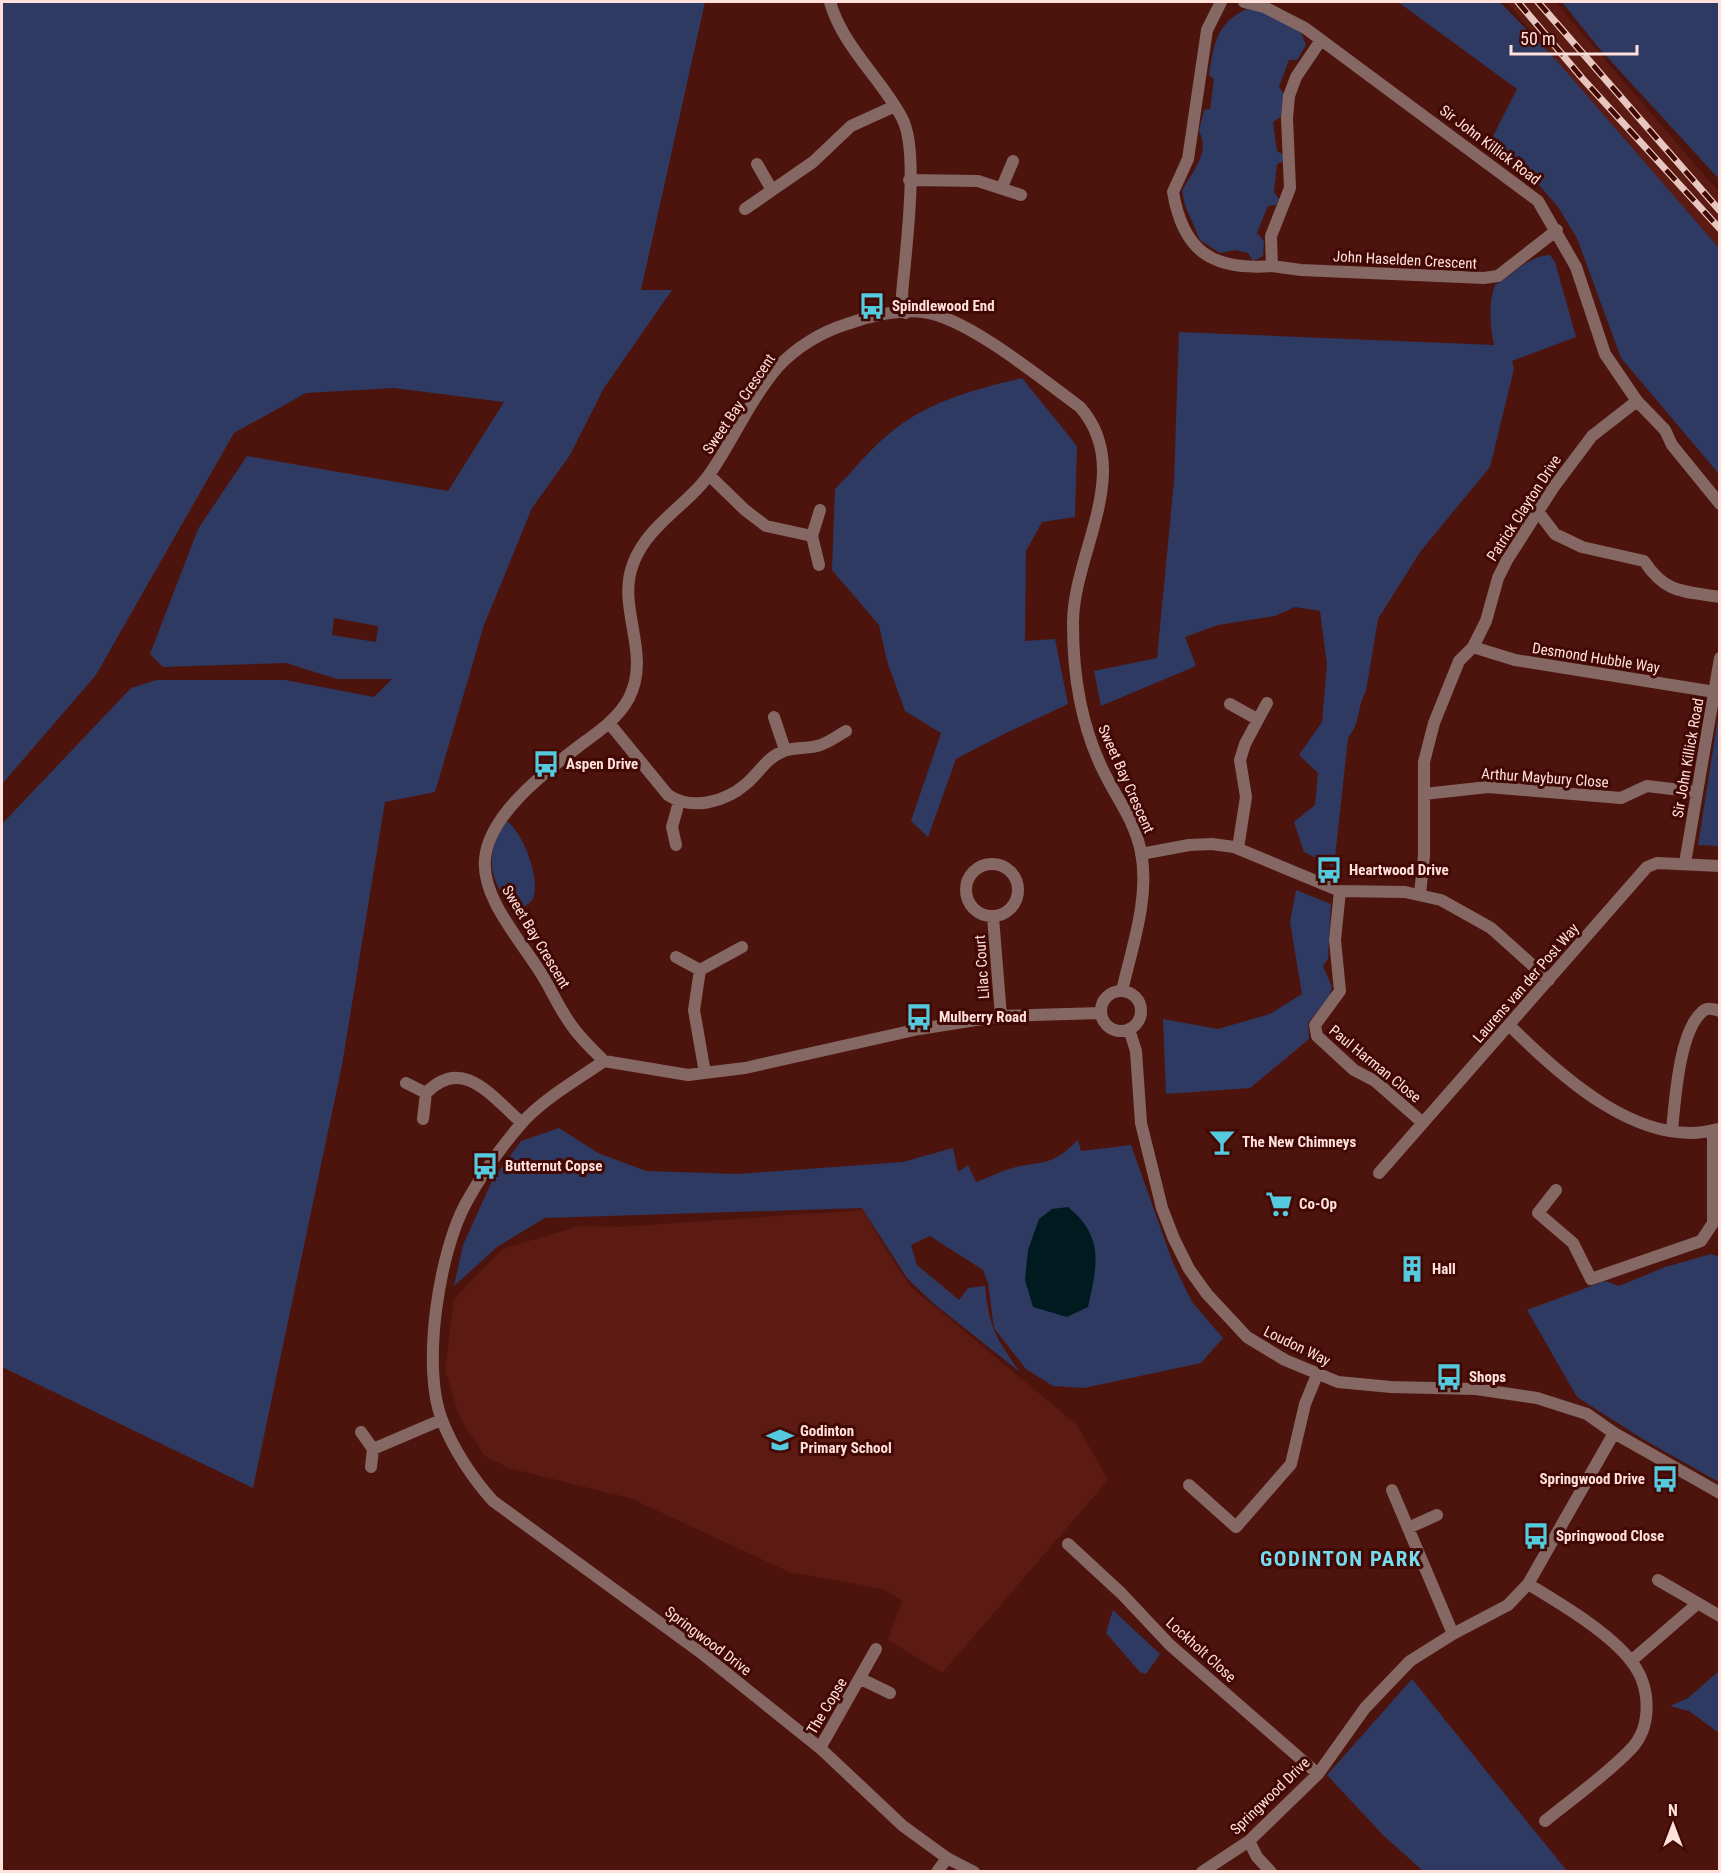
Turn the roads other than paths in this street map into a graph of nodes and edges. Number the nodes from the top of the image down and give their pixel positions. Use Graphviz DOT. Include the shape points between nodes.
graph roads {
  1 [pos="830,2"];
  2 [pos="1221,2"];
  3 [pos="1244,2"];
  4 [pos="1321,40"];
  5 [pos="894,106"];
  6 [pos="1013,160"];
  7 [pos="757,164"];
  8 [pos="909,180"];
  9 [pos="1002,187"];
  10 [pos="772,189"];
  11 [pos="1021,195"];
  12 [pos="745,209"];
  13 [pos="1557,230"];
  14 [pos="1272,266"];
  15 [pos="906,313"];
  16 [pos="1636,401"];
  17 [pos="709,475"];
  18 [pos="1719,504"];
  19 [pos="820,510"];
  20 [pos="1539,513"];
  21 [pos="812,536"];
  22 [pos="819,565"];
  23 [pos="1719,597"];
  24 [pos="1473,647"];
  25 [pos="1719,658"];
  26 [pos="1715,692"];
  27 [pos="1267,703"];
  28 [pos="1230,704"];
  29 [pos="774,717"];
  30 [pos="1257,719"];
  31 [pos="609,723"];
  32 [pos="846,731"];
  33 [pos="785,750"];
  34 [pos="1697,792"];
  35 [pos="1424,794"];
  36 [pos="679,802"];
  37 [pos="676,845"];
  38 [pos="1238,848"];
  39 [pos="1142,854"];
  40 [pos="1685,863"];
  41 [pos="1719,866"];
  42 [pos="1340,891"];
  43 [pos="1420,894"];
  44 [pos="993,917"];
  45 [pos="742,947"];
  46 [pos="676,957"];
  47 [pos="700,970"];
  48 [pos="1549,980"];
  49 [pos="1122,991"];
  50 [pos="1719,1011"];
  51 [pos="1101,1012"];
  52 [pos="1001,1016"];
  53 [pos="1509,1025"];
  54 [pos="1129,1029"];
  55 [pos="604,1061"];
  56 [pos="705,1073"];
  57 [pos="406,1083"];
  58 [pos="426,1093"];
  59 [pos="423,1119"];
  60 [pos="522,1123"];
  61 [pos="1423,1123"];
  62 [pos="1672,1130"];
  63 [pos="1716,1130"];
  64 [pos="1379,1173"];
  65 [pos="1556,1190"];
  66 [pos="1716,1224"];
  67 [pos="1317,1375"];
  68 [pos="441,1420"];
  69 [pos="361,1432"];
  70 [pos="1614,1433"];
  71 [pos="373,1449"];
  72 [pos="370,1467"];
  73 [pos="1189,1485"];
  74 [pos="1392,1490"];
  75 [pos="1719,1493"];
  76 [pos="1437,1515"];
  77 [pos="1408,1528"];
  78 [pos="1068,1544"];
  79 [pos="1658,1580"];
  80 [pos="1528,1584"];
  81 [pos="1697,1604"];
  82 [pos="1719,1616"];
  83 [pos="1453,1634"];
  84 [pos="876,1649"];
  85 [pos="1631,1661"];
  86 [pos="861,1679"];
  87 [pos="890,1693"];
  88 [pos="820,1748"];
  89 [pos="1318,1774"];
  90 [pos="1545,1821"];
  91 [pos="1249,1841"];
  92 [pos="947,1858"];
  93 [pos="937,1872"];
  94 [pos="974,1872"];
  95 [pos="1202,1872"];
  96 [pos="1271,1872"];
  1 -- 5 [label="street" via="848,42"];
  2 -- 14 [label="street, John Haselden Crescent" via="1207,30 1188,159 1173,192 1182,226 1200,252 1229,263"];
  3 -- 4 [label="street, Sir John Killick Road" via="1274,11"];
  4 -- 13 [label="street, Sir John Killick Road" via="1530,192"];
  4 -- 14 [label="street" via="1296,77 1290,96 1290,188 1272,229"];
  5 -- 8 [label="street" via="908,134"];
  5 -- 10 [label="street" via="851,126 813,162"];
  6 -- 9 [label="street"];
  7 -- 10 [label="street"];
  8 -- 9 [label="street" via="978,180"];
  8 -- 15 [label="street" via="902,295"];
  9 -- 11 [label="street"];
  10 -- 12 [label="street"];
  13 -- 14 [label="street, John Haselden Crescent" via="1497,276 1484,278"];
  13 -- 16 [label="street, Sir John Killick Road" via="1576,267 1605,354"];
  15 -- 17 [label="street, Sweet Bay Crescent" via="864,318 838,327 791,355 776,370"];
  15 -- 39 [label="street, Sweet Bay Crescent" via="923,312 950,320 1080,407 1091,419 1099,439 1103,471 1100,501 1074,600 1076,683 1090,741 1102,770 1125,806"];
  16 -- 18 [label="street, Sir John Killick Road" via="1665,430 1672,445"];
  16 -- 20 [label="street, Patrick Clayton Drive" via="1592,436"];
  17 -- 21 [label="street" via="766,526"];
  17 -- 31 [label="street, Sweet Bay Crescent" via="644,542 632,566 629,604 637,638 638,673 628,701"];
  19 -- 21 [label="street"];
  20 -- 23 [label="street" via="1555,534 1582,547 1644,561 1666,587"];
  20 -- 24 [label="street, Patrick Clayton Drive" via="1498,578 1486,621"];
  21 -- 22 [label="street"];
  24 -- 26 [label="street, Desmond Hubble Way" via="1515,660"];
  24 -- 35 [label="street, Patrick Clayton Drive" via="1459,661 1434,723 1424,762"];
  25 -- 26 [label="street, Sir John Killick Road"];
  26 -- 34 [label="street, Sir John Killick Road"];
  27 -- 30 [label="street"];
  28 -- 30 [label="street"];
  29 -- 33 [label="street"];
  30 -- 38 [label="street" via="1240,760 1246,797"];
  31 -- 36 [label="street" via="668,795"];
  31 -- 55 [label="street, Sweet Bay Crescent" via="546,771 505,813 485,856 485,874 505,920 572,1027"];
  32 -- 33 [label="street" via="818,746"];
  33 -- 36 [label="street" via="769,759 733,794 709,802"];
  34 -- 35 [label="street, Arthur Maybury Close" via="1647,786 1621,798 1488,787"];
  34 -- 40 [label="street, Sir John Killick Road"];
  35 -- 43 [label="street, Patrick Clayton Drive"];
  36 -- 37 [label="street" via="672,827"];
  38 -- 39 [label="street" via="1212,844"];
  38 -- 42 [label="street"];
  39 -- 49 [label="street, Sweet Bay Crescent" via="1141,906"];
  40 -- 41 [label="street, Laurens van der Post Way"];
  40 -- 48 [label="street, Laurens van der Post Way" via="1647,867"];
  42 -- 43 [label="street"];
  42 -- 61 [label="street, Paul Harman Close" via="1335,940 1340,991 1314,1030 1354,1070 1375,1081"];
  43 -- 48 [label="street" via="1449,903 1477,919"];
  44 -- 44 [label="street, Lilac Court" via="977,912 969,903 966,890 967,881 978,868 994,865 1012,874 1018,896 1009,910"];
  44 -- 52 [label="street, Lilac Court"];
  45 -- 47 [label="street"];
  46 -- 47 [label="street"];
  47 -- 56 [label="street" via="694,1010"];
  48 -- 53 [label="street, Laurens van der Post Way"];
  49 -- 51 [label="street" via="1104,1000"];
  49 -- 54 [label="street" via="1134,996 1141,1007 1139,1020"];
  50 -- 62 [label="street" via="1702,1011 1690,1033 1678,1066"];
  51 -- 52 [label="street"];
  51 -- 54 [label="street" via="1111,1029"];
  52 -- 56 [label="street"];
  53 -- 61 [label="street, Laurens van der Post Way"];
  53 -- 62 [label="street" via="1610,1108 1638,1123"];
  54 -- 67 [label="street, Loudon Way" via="1136,1051 1141,1123 1162,1208 1189,1269 1246,1337"];
  55 -- 56 [label="street" via="688,1075"];
  55 -- 60 [label="street, Springwood Drive"];
  57 -- 58 [label="street"];
  58 -- 59 [label="street"];
  58 -- 60 [label="street" via="436,1083 465,1077"];
  60 -- 68 [label="street, Springwood Drive" via="465,1204 452,1239 431,1336"];
  61 -- 64 [label="street, Laurens van der Post Way"];
  62 -- 63 [label="street"];
  63 -- 66 [label="street"];
  65 -- 66 [label="street" via="1538,1213 1572,1244 1592,1280 1701,1241"];
  67 -- 70 [label="street, Loudon Way" via="1360,1384 1476,1389 1537,1398 1587,1414"];
  67 -- 73 [label="street" via="1305,1404 1291,1464 1236,1527"];
  68 -- 71 [label="street"];
  68 -- 88 [label="street, Springwood Drive" via="467,1467 493,1501 704,1655"];
  69 -- 71 [label="street"];
  70 -- 75 [label="street, Loudon Way"];
  70 -- 80 [label="street, Springwood Drive"];
  71 -- 72 [label="street"];
  74 -- 77 [label="street"];
  76 -- 77 [label="street"];
  77 -- 83 [label="street"];
  78 -- 89 [label="street, Lockholt Close" via="1170,1645"];
  79 -- 81 [label="street"];
  80 -- 83 [label="street, Springwood Drive" via="1508,1605"];
  80 -- 85 [label="street" via="1586,1621"];
  81 -- 82 [label="street"];
  81 -- 85 [label="street"];
  83 -- 89 [label="street, Springwood Drive" via="1410,1661 1365,1708"];
  84 -- 86 [label="street, The Copse"];
  85 -- 90 [label="street" via="1645,1692 1647,1720 1642,1732 1631,1750"];
  86 -- 87 [label="street, The Copse"];
  86 -- 88 [label="street, The Copse"];
  88 -- 92 [label="street, Springwood Drive" via="903,1826"];
  89 -- 91 [label="street, Springwood Drive"];
  91 -- 95 [label="street, Springwood Drive"];
  91 -- 96 [label="street"];
  92 -- 93 [label="street"];
  92 -- 94 [label="street, Springwood Drive"];
}
